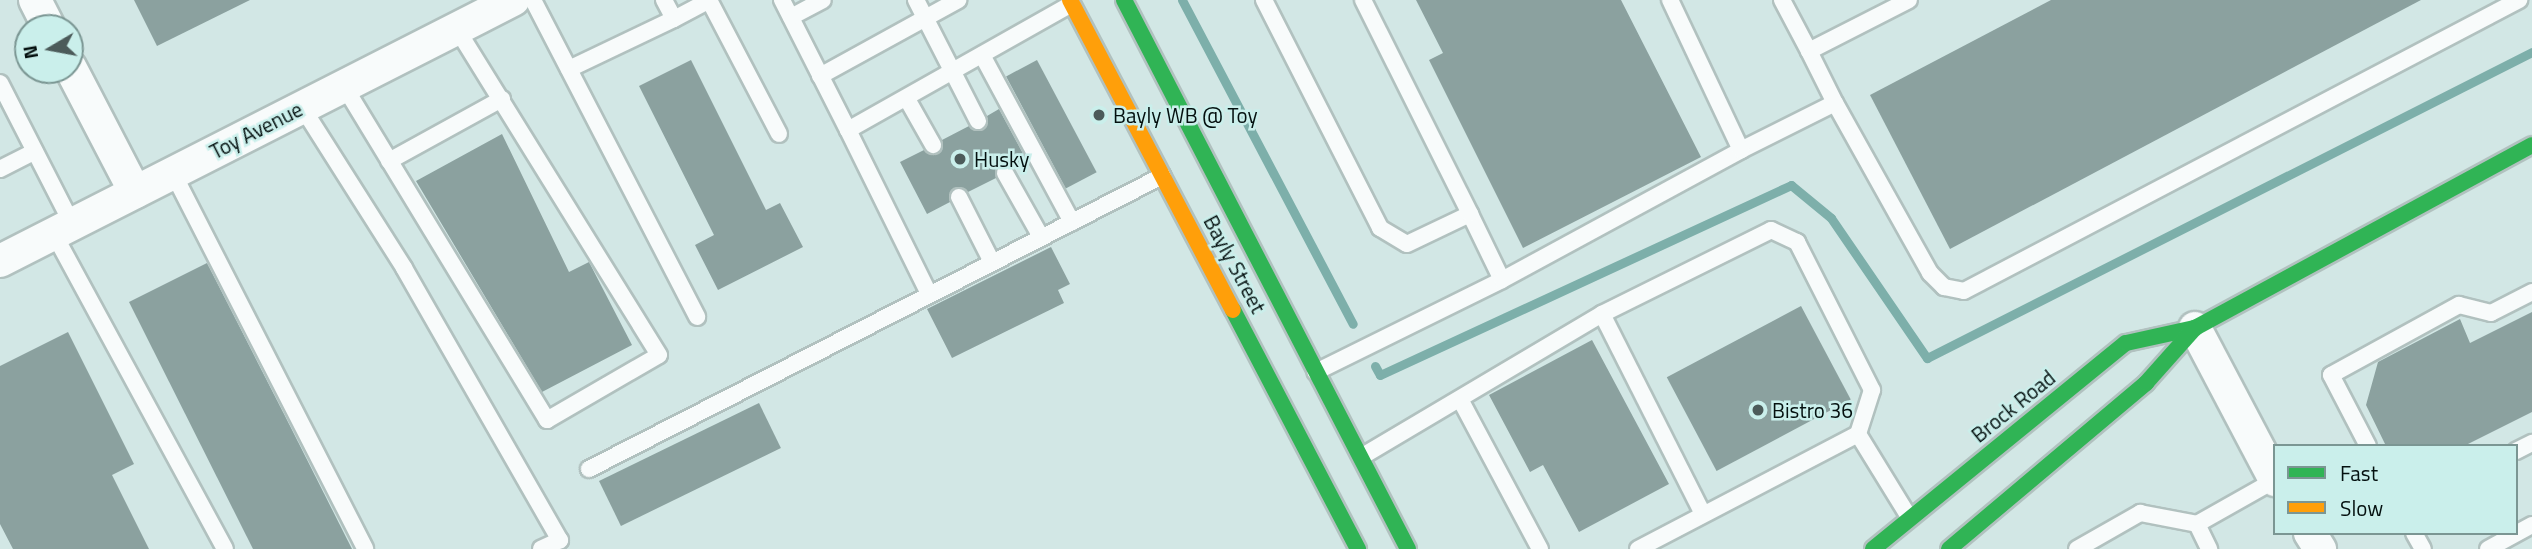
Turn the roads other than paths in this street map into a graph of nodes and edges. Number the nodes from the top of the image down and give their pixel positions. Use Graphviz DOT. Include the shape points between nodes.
graph roads {
  1 [pos="513,0"];
  2 [pos="533,0"];
  3 [pos="664,0"];
  4 [pos="782,0"];
  5 [pos="823,0"];
  6 [pos="916,0"];
  7 [pos="958,0"];
  8 [pos="1124,0"];
  9 [pos="1264,0"];
  10 [pos="1363,0"];
  11 [pos="1670,0"];
  12 [pos="1782,0"];
  13 [pos="1909,0"];
  14 [pos="1071,2"];
  15 [pos="2512,2"];
  16 [pos="791,17"];
  17 [pos="925,18"];
  18 [pos="674,19"];
  19 [pos="457,29"];
  20 [pos="1809,51"];
  21 [pos="982,55"];
  22 [pos="569,69"];
  23 [pos="951,72"];
  24 [pos="820,76"];
  25 [pos="0,83"];
  26 [pos="79,84"];
  27 [pos="344,86"];
  28 [pos="502,99"];
  29 [pos="907,99"];
  30 [pos="1835,103"];
  31 [pos="302,107"];
  32 [pos="978,121"];
  33 [pos="848,130"];
  34 [pos="779,134"];
  35 [pos="933,145"];
  36 [pos="2532,145"];
  37 [pos="1741,150"];
  38 [pos="35,151"];
  39 [pos="389,162"];
  40 [pos="0,169"];
  41 [pos="173,173"];
  42 [pos="1004,173"];
  43 [pos="1164,175"];
  44 [pos="135,192"];
  45 [pos="959,197"];
  46 [pos="1470,214"];
  47 [pos="1072,222"];
  48 [pos="63,229"];
  49 [pos="1041,237"];
  50 [pos="0,261"];
  51 [pos="992,262"];
  52 [pos="1502,280"];
  53 [pos="2532,292"];
  54 [pos="929,294"];
  55 [pos="1602,314"];
  56 [pos="696,317"];
  57 [pos="2195,328"];
  58 [pos="1316,372"];
  59 [pos="1461,401"];
  60 [pos="1858,435"];
  61 [pos="2367,444"];
  62 [pos="1361,457"];
  63 [pos="589,469"];
  64 [pos="2273,476"];
  65 [pos="2273,481"];
  66 [pos="1703,514"];
  67 [pos="1909,517"];
  68 [pos="2197,524"];
  69 [pos="2508,535"];
  70 [pos="2491,542"];
  71 [pos="225,549"];
  72 [pos="365,549"];
  73 [pos="541,549"];
  74 [pos="1358,549"];
  75 [pos="1408,549"];
  76 [pos="1540,549"];
  77 [pos="1638,549"];
  78 [pos="1873,549"];
  79 [pos="1949,549"];
  80 [pos="2077,549"];
  81 [pos="2209,549"];
  1 -- 19 [label="street, Toy Avenue"];
  2 -- 22 [label="lane"];
  3 -- 18 [label="lane"];
  4 -- 16 [label="lane"];
  5 -- 16 [label="lane"];
  6 -- 17 [label="lane"];
  7 -- 17 [label="lane"];
  8 -- 58 [label="main road, Bayly Street"];
  9 -- 46 [label="lane" via="1380,228 1407,244"];
  10 -- 46 [label="lane"];
  11 -- 37 [label="lane"];
  12 -- 20 [label="lane"];
  13 -- 20 [label="lane"];
  14 -- 21 [label="lane"];
  14 -- 43 [label="main road, Bayly Street"];
  15 -- 30 [label="lane" via="1964,291 1944,287 1930,273"];
  16 -- 24 [label="lane"];
  17 -- 23 [label="lane"];
  17 -- 24 [label="lane"];
  18 -- 22 [label="lane"];
  18 -- 34 [label="lane" via="709,0"];
  19 -- 27 [label="street, Toy Avenue"];
  19 -- 28 [label="lane"];
  20 -- 30 [label="lane"];
  21 -- 23 [label="lane"];
  21 -- 47 [label="lane"];
  22 -- 56 [label="lane"];
  23 -- 29 [label="lane"];
  23 -- 32 [label="lane"];
  24 -- 33 [label="lane"];
  25 -- 38 [label="lane"];
  26 -- 44 [label="street"];
  27 -- 31 [label="street, Toy Avenue"];
  27 -- 39 [label="lane"];
  28 -- 39 [label="lane"];
  28 -- 39 [label="lane" via="659,355 547,420"];
  29 -- 33 [label="lane"];
  29 -- 35 [label="lane"];
  30 -- 37 [label="lane"];
  31 -- 41 [label="street, Toy Avenue"];
  31 -- 73 [label="lane" via="404,268 560,540"];
  33 -- 54 [label="lane"];
  36 -- 57 [label="main road, Brock Road"];
  37 -- 52 [label="lane"];
  38 -- 40 [label="lane"];
  38 -- 48 [label="lane"];
  41 -- 44 [label="street, Toy Avenue"];
  41 -- 72 [label="lane"];
  42 -- 49 [label="lane"];
  43 -- 47 [label="lane"];
  43 -- 74 [label="main road, Bayly Street"];
  44 -- 48 [label="street, Toy Avenue"];
  45 -- 51 [label="lane"];
  46 -- 52 [label="lane"];
  47 -- 49 [label="lane"];
  48 -- 50 [label="street, Toy Avenue"];
  48 -- 71 [label="lane"];
  49 -- 51 [label="lane"];
  51 -- 54 [label="lane"];
  52 -- 58 [label="lane"];
  53 -- 61 [label="lane" via="2491,313 2459,305 2331,375"];
  54 -- 63 [label="lane"];
  55 -- 59 [label="lane"];
  55 -- 60 [label="lane" via="1749,236 1771,230 1788,234 1872,390"];
  55 -- 66 [label="lane"];
  57 -- 64 [label="street"];
  57 -- 67 [label="main road, Brock Road" via="2126,343"];
  57 -- 79 [label="main road, Brock Road" via="2146,383"];
  58 -- 62 [label="main road, Bayly Street"];
  59 -- 62 [label="lane"];
  59 -- 76 [label="lane"];
  60 -- 66 [label="lane"];
  60 -- 67 [label="lane"];
  62 -- 75 [label="main road, Bayly Street"];
  65 -- 68 [label="lane"];
  66 -- 77 [label="lane"];
  67 -- 78 [label="main road, Brock Road"];
  68 -- 80 [label="lane" via="2140,513"];
  68 -- 81 [label="lane"];
  69 -- 70 [label="lane"];
}
